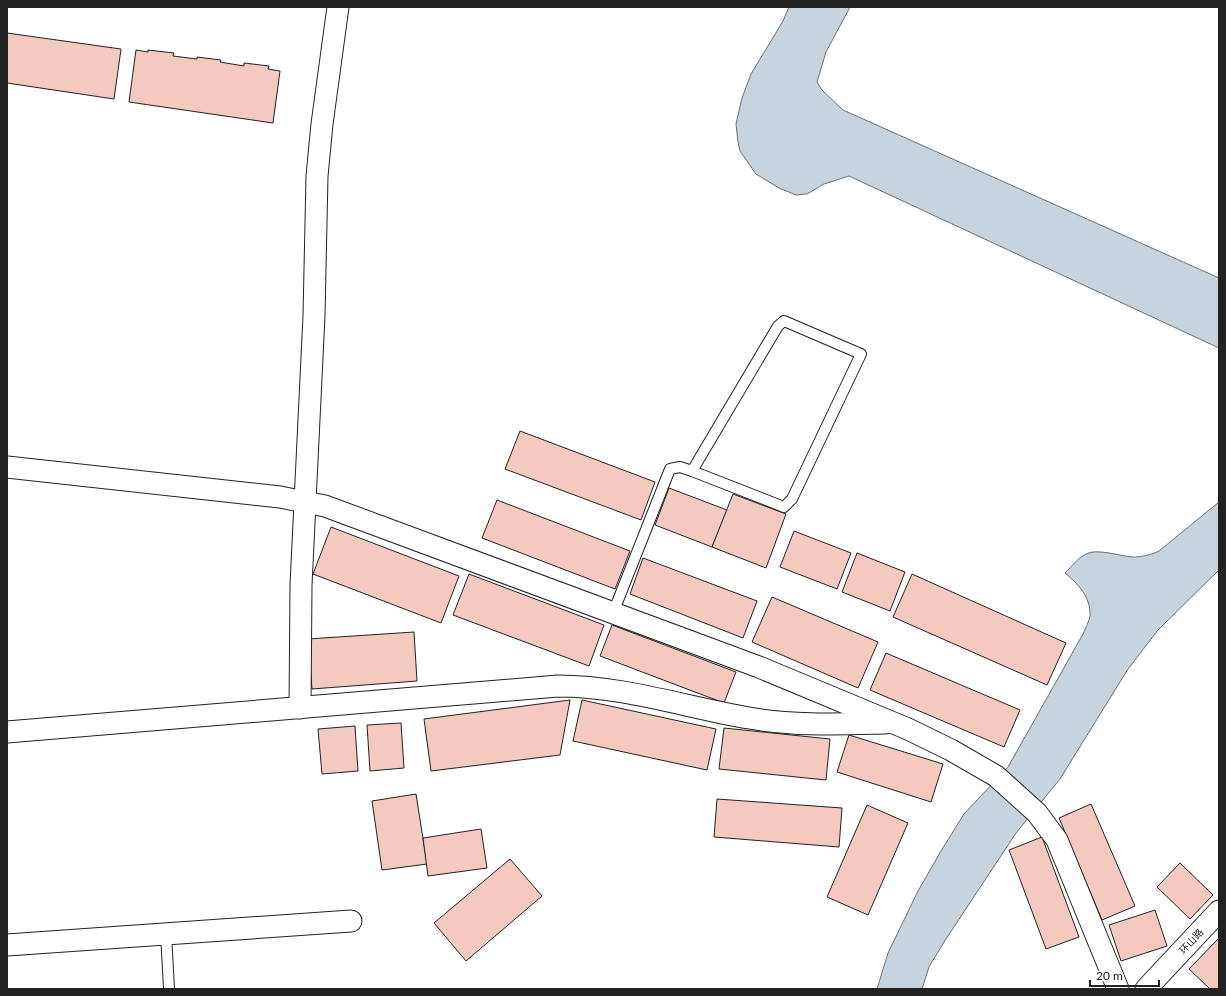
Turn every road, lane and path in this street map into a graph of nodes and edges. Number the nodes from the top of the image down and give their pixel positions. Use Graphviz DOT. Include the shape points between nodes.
graph roads {
  1 [pos="338,7"];
  2 [pos="7,467"];
  3 [pos="692,471"];
  4 [pos="305,502"];
  5 [pos="613,613"];
  6 [pos="300,708"];
  7 [pos="895,723"];
  8 [pos="7,732"];
  9 [pos="1219,911"];
  10 [pos="351,921"];
  11 [pos="166,934"];
  12 [pos="7,945"];
  13 [pos="169,989"];
  14 [pos="1118,989"];
  15 [pos="1146,989"];
  1 -- 4 [label="street" via="317,176 314,316"];
  2 -- 4 [label="street" via="280,497"];
  3 -- 3 [label="lane" via="778,326 784,321 861,354 792,499 784,507"];
  3 -- 5 [label="lane" via="680,466 670,469"];
  4 -- 5 [label="street" via="325,506"];
  4 -- 6 [label="street"];
  5 -- 7 [label="street" via="759,667"];
  6 -- 7 [label="street" via="578,686 615,690 750,718 814,724"];
  6 -- 8 [label="street"];
  7 -- 14 [label="street" via="951,750 996,776 1037,813 1057,840"];
  9 -- 15 [label="street, 环山路"];
  10 -- 11 [label="street"];
  11 -- 12 [label="street"];
  11 -- 13 [label="lane"];
}
